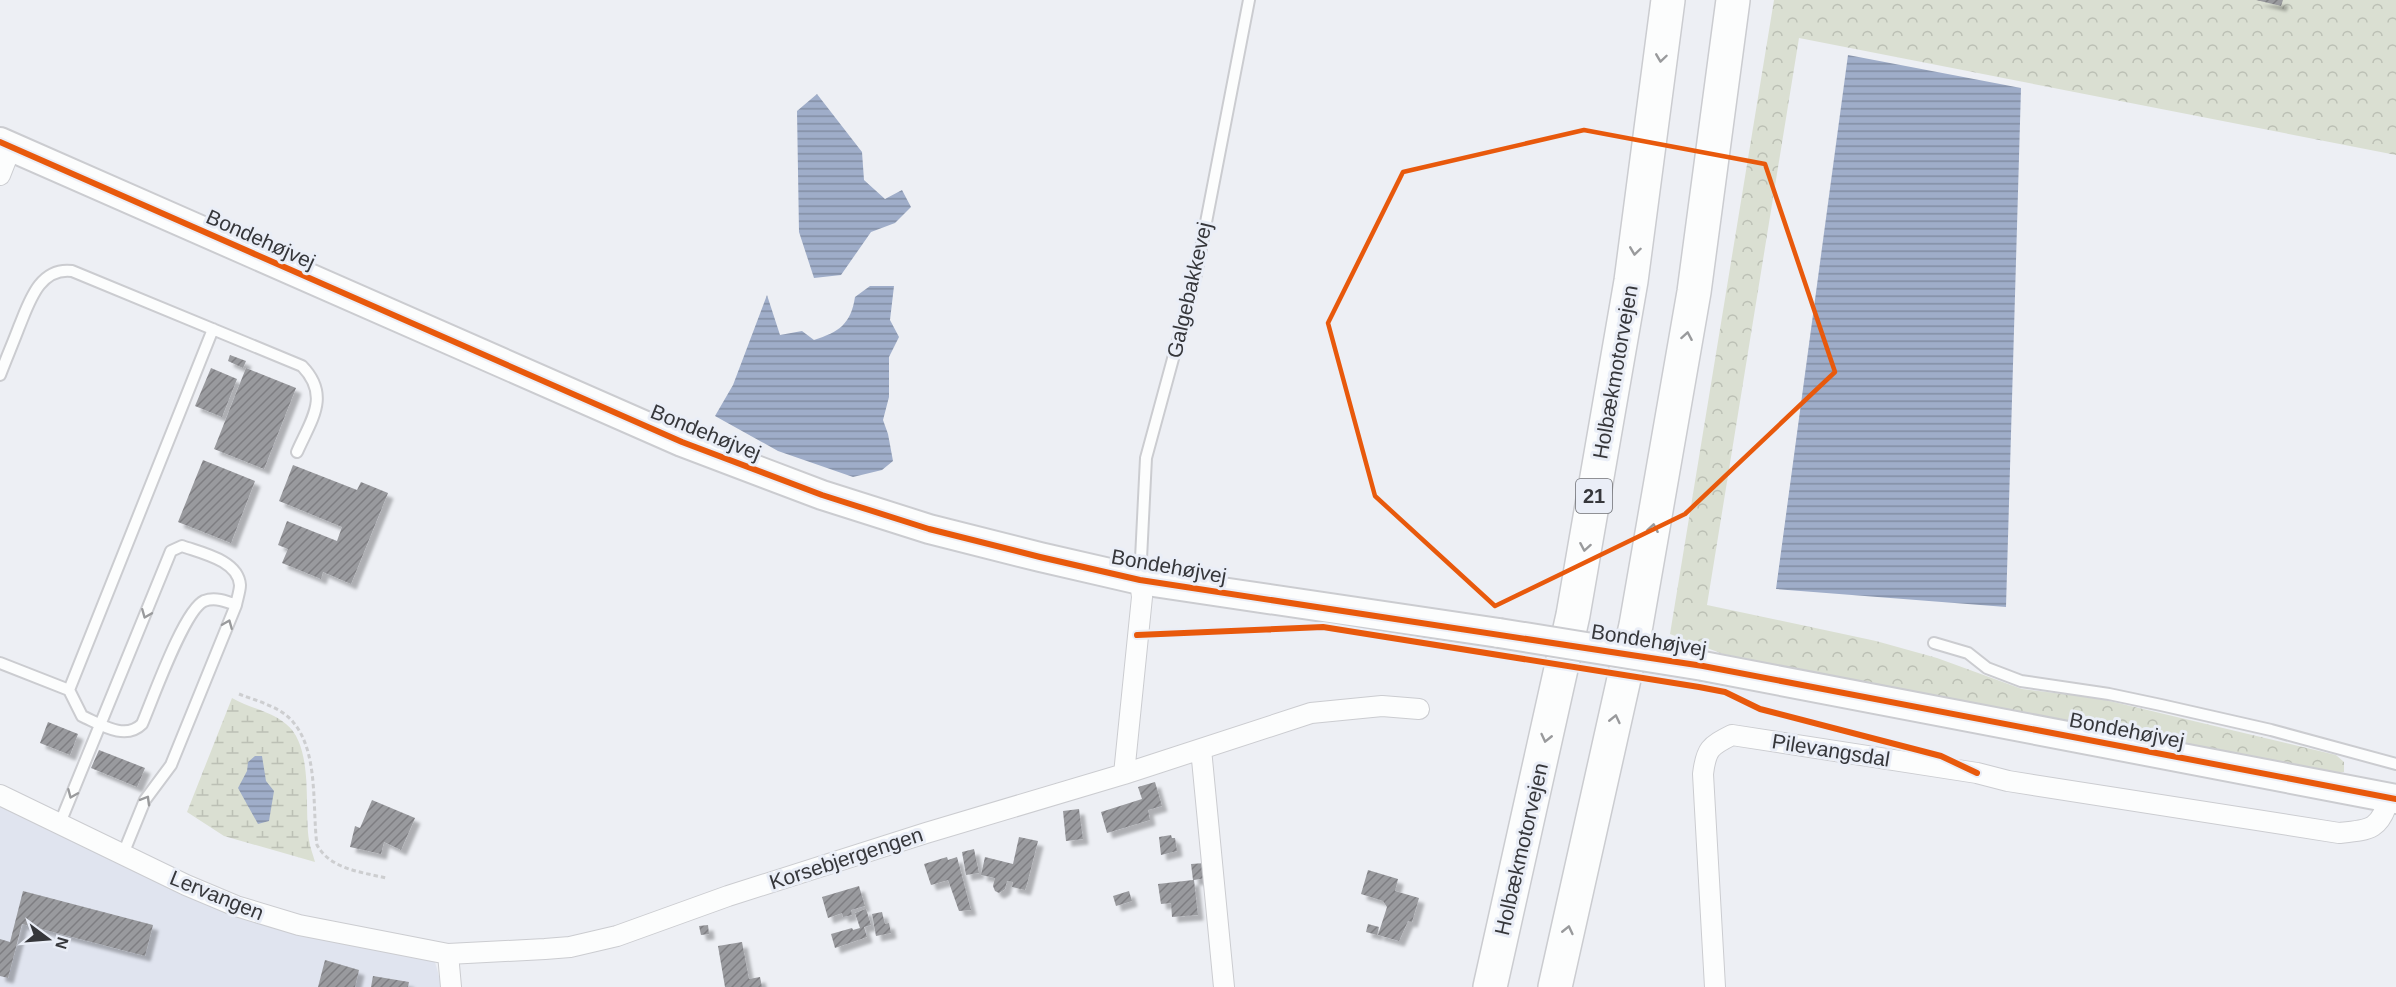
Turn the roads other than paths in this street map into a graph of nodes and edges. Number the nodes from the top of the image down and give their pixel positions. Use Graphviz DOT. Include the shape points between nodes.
graph roads {
  1 [pos="1249,0"];
  2 [pos="1668,0"];
  3 [pos="1733,0"];
  4 [pos="6,145"];
  5 [pos="0,176"];
  6 [pos="213,329"];
  7 [pos="0,375"];
  8 [pos="297,452"];
  9 [pos="1140,580"];
  10 [pos="236,605"];
  11 [pos="1934,643"];
  12 [pos="0,663"];
  13 [pos="69,690"];
  14 [pos="1419,710"];
  15 [pos="101,725"];
  16 [pos="1201,749"];
  17 [pos="2396,764"];
  18 [pos="1124,774"];
  19 [pos="0,795"];
  20 [pos="2392,798"];
  21 [pos="60,823"];
  22 [pos="123,854"];
  23 [pos="570,947"];
  24 [pos="448,954"];
  25 [pos="451,987"];
  26 [pos="1224,987"];
  27 [pos="1490,987"];
  28 [pos="1555,987"];
  29 [pos="1715,987"];
  1 -- 9 [label="lane, Galgebakkevej" via="1196,274 1146,458"];
  2 -- 27 [label="highway, Holbækmotorvejen / 21, one-way" via="1631,281 1575,603"];
  28 -- 3 [label="highway, one-way" via="1638,614 1694,292"];
  4 -- 5 [label="street"];
  4 -- 9 [label="street, Bondehøjvej" via="693,446 822,495 929,528"];
  6 -- 7 [label="lane" via="81,273 62,269 44,279 33,292"];
  6 -- 8 [label="lane" via="302,366 312,376 317,401"];
  6 -- 13 [label="lane"];
  9 -- 18 [label="street" via="1142,597"];
  9 -- 20 [label="street, Bondehøjvej, bridge" via="1703,666"];
  10 -- 15 [label="lane" via="220,599 205,601 195,608 184,624 137,729 122,733"];
  10 -- 15 [label="lane, one-way" via="240,586 236,572 223,562 182,546 171,551"];
  22 -- 10 [label="lane, one-way" via="145,800 171,765"];
  11 -- 17 [label="lane" via="1968,653 1988,668 2021,681 2161,705"];
  12 -- 13 [label="lane"];
  13 -- 15 [label="lane" via="82,716"];
  14 -- 16 [label="street, Korsebjergengen" via="1382,706 1311,713"];
  15 -- 21 [label="lane, one-way"];
  16 -- 18 [label="street, Korsebjergengen"];
  16 -- 26 [label="street"];
  18 -- 23 [label="street, Korsebjergengen" via="977,816 616,936"];
  19 -- 21 [label="street, Lervangen"];
  20 -- 29 [label="street, Pilevangsdal" via="2381,821 2358,831 2339,832 1732,735 1715,743 1705,755 1703,774"];
  21 -- 22 [label="street, Lervangen"];
  22 -- 24 [label="street, Lervangen" via="236,906 299,926"];
  23 -- 24 [label="street, Lervangen"];
  24 -- 25 [label="street"];
}
